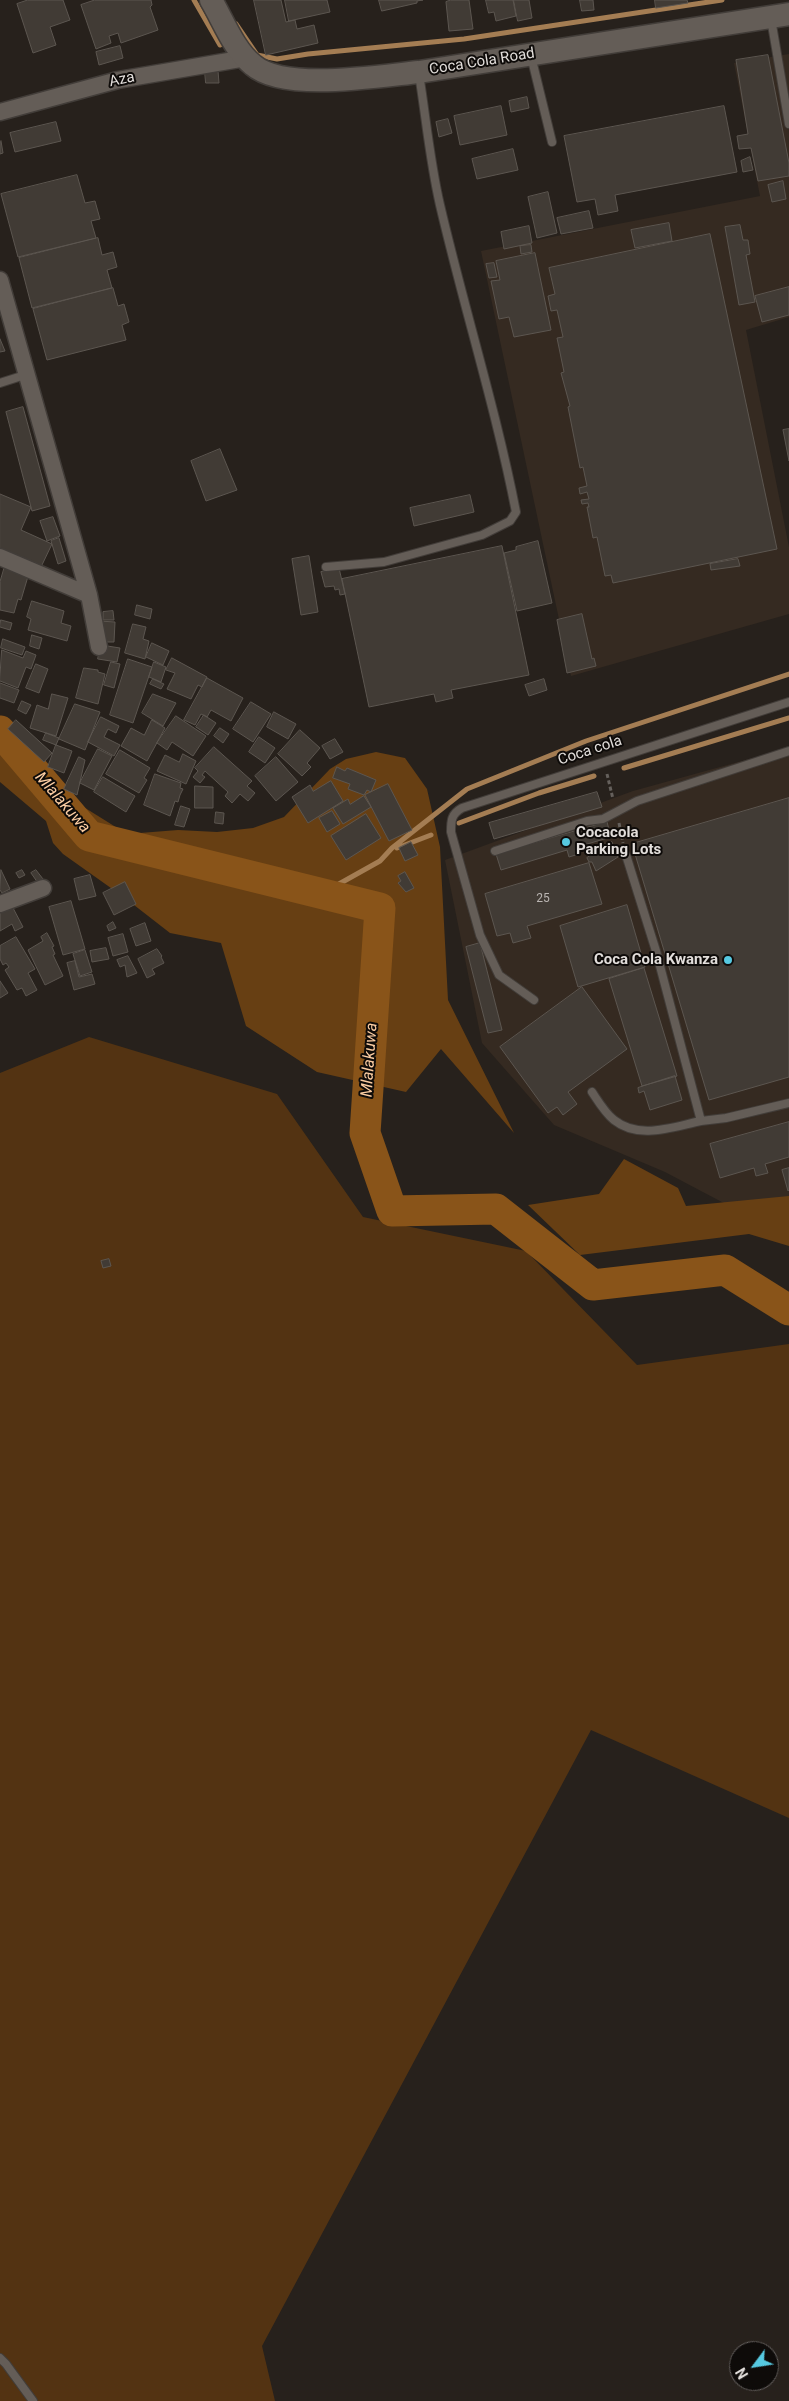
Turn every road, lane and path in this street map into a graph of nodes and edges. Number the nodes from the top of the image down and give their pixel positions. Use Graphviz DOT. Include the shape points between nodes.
graph roads {
  1 [pos="211,0"];
  2 [pos="780,16"];
  3 [pos="531,54"];
  4 [pos="246,58"];
  5 [pos="419,72"];
  6 [pos="0,112"];
  7 [pos="789,124"];
  8 [pos="552,142"];
  9 [pos="0,280"];
  10 [pos="28,374"];
  11 [pos="0,383"];
  12 [pos="0,557"];
  13 [pos="326,567"];
  14 [pos="89,595"];
  15 [pos="98,647"];
  16 [pos="789,702"];
  17 [pos="789,751"];
  18 [pos="495,851"];
  19 [pos="626,855"];
  20 [pos="43,888"];
  21 [pos="0,904"];
  22 [pos="534,1000"];
  23 [pos="592,1092"];
  24 [pos="789,1103"];
  25 [pos="701,1121"];
  26 [pos="0,2358"];
  27 [pos="33,2401"];
  1 -- 4 [label="main road, Coca Cola Road"];
  2 -- 3 [label="main road, Coca Cola Road"];
  2 -- 7 [label="lane"];
  3 -- 5 [label="main road, Coca Cola Road"];
  3 -- 8 [label="lane"];
  4 -- 5 [label="main road, Coca Cola Road" via="264,72 279,78 362,79"];
  4 -- 6 [label="street, Aza" via="118,80"];
  5 -- 13 [label="lane" via="440,205 516,512 510,522 482,535 384,562"];
  9 -- 10 [label="street"];
  10 -- 11 [label="lane"];
  10 -- 14 [label="street"];
  12 -- 14 [label="street"];
  14 -- 15 [label="street"];
  16 -- 22 [label="lane, Coca cola" via="454,813 451,832 480,935 499,975"];
  17 -- 18 [label="lane" via="637,801 603,819 587,821"];
  19 -- 25 [label="lane" via="656,950"];
  20 -- 21 [label="street"];
  23 -- 25 [label="lane" via="612,1119 628,1129 647,1131"];
  24 -- 25 [label="lane"];
  26 -- 27 [label="lane"];
}
